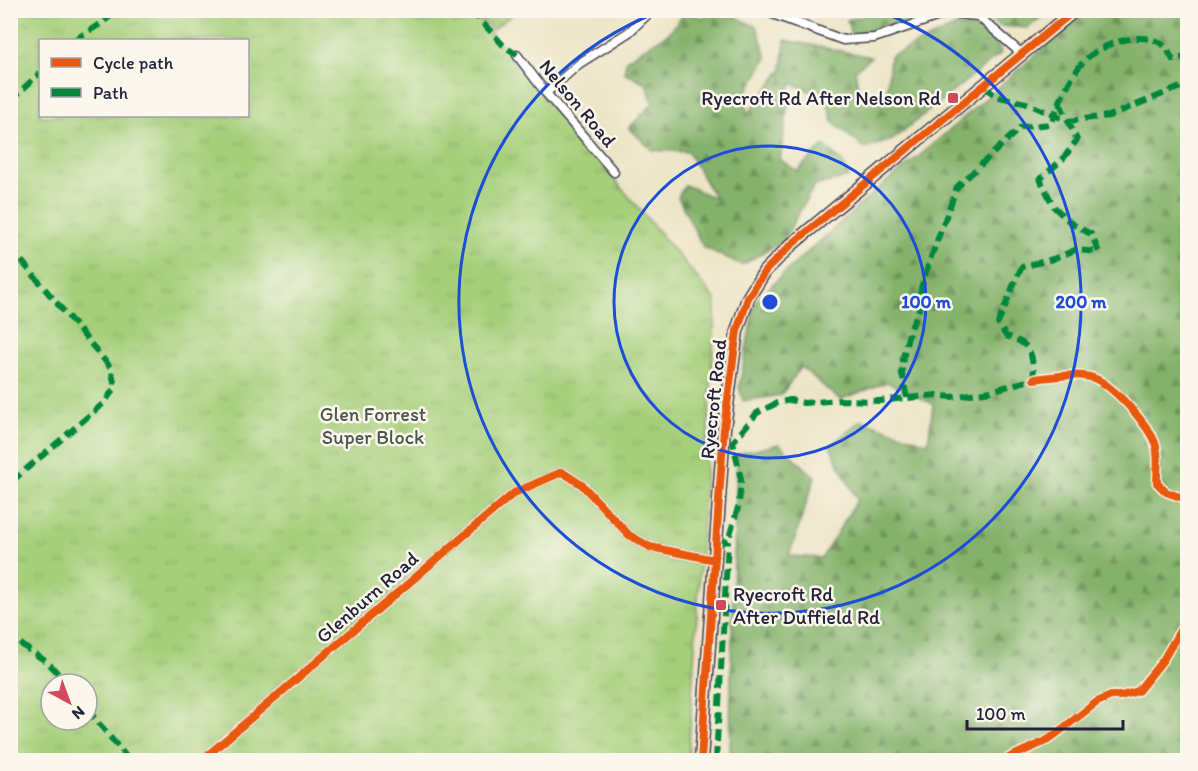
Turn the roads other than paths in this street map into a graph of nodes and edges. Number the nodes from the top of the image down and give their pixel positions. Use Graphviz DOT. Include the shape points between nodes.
graph roads {
  1 [pos="652,10"];
  2 [pos="762,10"];
  3 [pos="1075,10"];
  4 [pos="1022,54"];
  5 [pos="517,55"];
  6 [pos="546,93"];
  7 [pos="614,172"];
  8 [pos="715,560"];
  9 [pos="202,760"];
  10 [pos="701,760"];
  1 -- 6 [label="street" via="629,32 580,63"];
  2 -- 4 [label="street" via="843,40 874,38 948,13 978,16"];
  3 -- 4 [label="street, Ryecroft Road"];
  4 -- 8 [label="street, Ryecroft Road" via="791,245 765,271 748,298 737,331 726,418"];
  5 -- 6 [label="street, Nelson Road"];
  6 -- 7 [label="street, Nelson Road"];
  8 -- 9 [label="street, Glenburn Road" via="650,547 629,535 582,485 562,472 514,493"];
  8 -- 10 [label="street, Ryecroft Road"];
}
